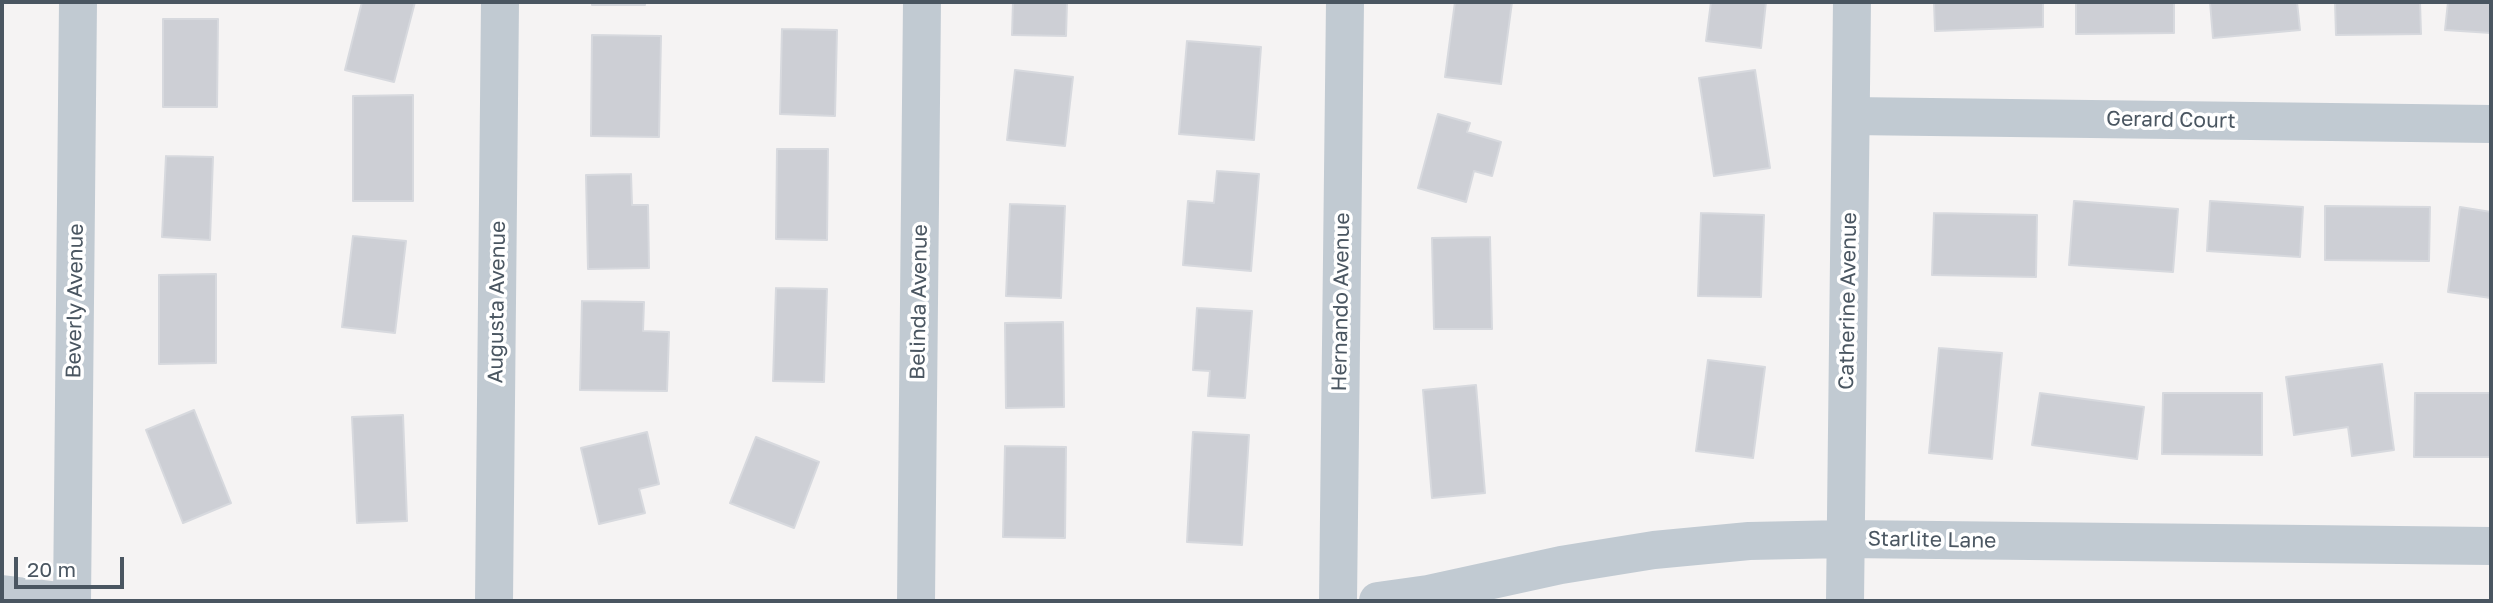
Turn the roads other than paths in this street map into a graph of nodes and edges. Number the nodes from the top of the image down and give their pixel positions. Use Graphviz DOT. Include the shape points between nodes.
graph roads {
  1 [pos="78,2"];
  2 [pos="500,2"];
  3 [pos="922,2"];
  4 [pos="1345,2"];
  5 [pos="1852,2"];
  6 [pos="1851,116"];
  7 [pos="2491,124"];
  8 [pos="1846,539"];
  9 [pos="2491,546"];
  10 [pos="2,594"];
  11 [pos="60,601"];
  12 [pos="72,601"];
  13 [pos="494,601"];
  14 [pos="916,601"];
  15 [pos="1338,601"];
  16 [pos="1378,601"];
  17 [pos="1845,601"];
  1 -- 12 [label="street, Beverly Avenue"];
  2 -- 13 [label="street, Augusta Avenue"];
  3 -- 14 [label="street, Belinda Avenue"];
  4 -- 15 [label="street, Hernando Avenue"];
  5 -- 6 [label="street, Catherine Avenue"];
  6 -- 7 [label="street, Gerard Court"];
  6 -- 8 [label="street, Catherine Avenue"];
  8 -- 9 [label="street, Starlite Lane"];
  8 -- 16 [label="street, Starlite Lane" via="1749,541 1654,550"];
  8 -- 17 [label="street, Catherine Avenue"];
  10 -- 11 [label="street"];
}
